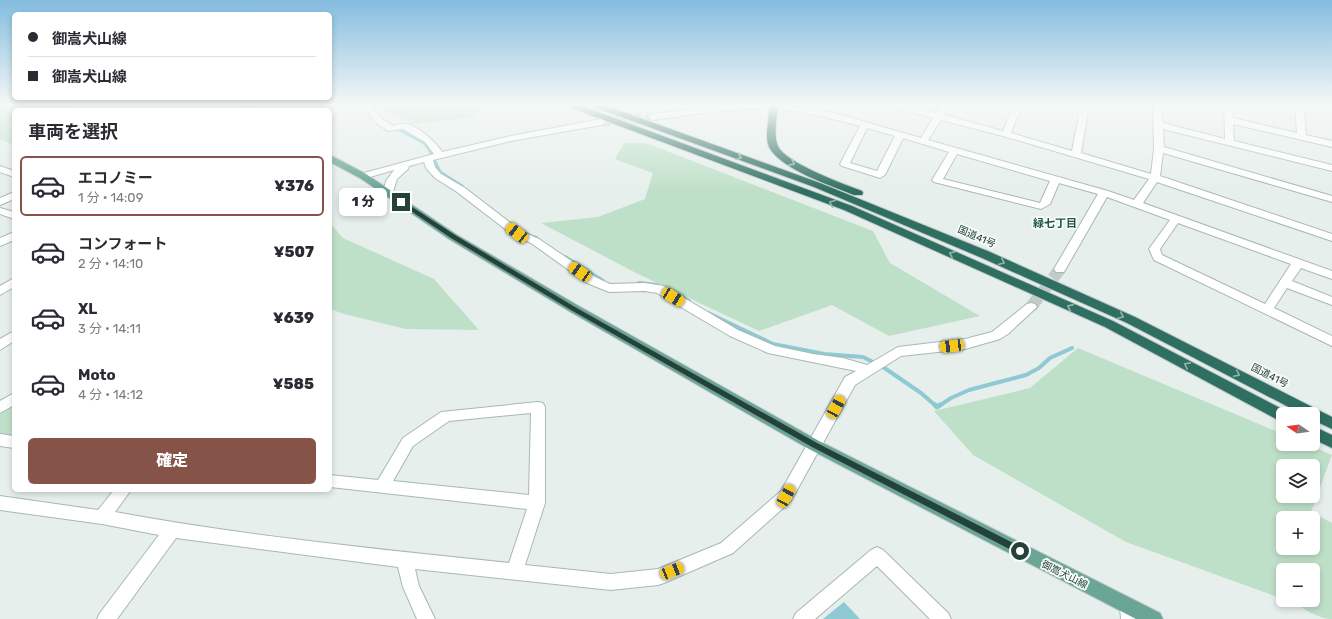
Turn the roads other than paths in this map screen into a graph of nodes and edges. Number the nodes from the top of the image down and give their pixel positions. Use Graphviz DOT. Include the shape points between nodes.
graph roads {
  1 [pos="420,134"];
  2 [pos="529,134"];
  3 [pos="649,134"];
  4 [pos="676,134"];
  5 [pos="773,134"];
  6 [pos="860,134"];
  7 [pos="896,134"];
  8 [pos="928,134"];
  9 [pos="1006,134"];
  10 [pos="1080,134"];
  11 [pos="1159,134"];
  12 [pos="1196,134"];
  13 [pos="1230,134"];
  14 [pos="1289,134"];
  15 [pos="1302,134"];
  16 [pos="900,135"];
  17 [pos="1302,137"];
  18 [pos="923,141"];
  19 [pos="1230,142"];
  20 [pos="1332,144"];
  21 [pos="1159,149"];
  22 [pos="954,150"];
  23 [pos="1076,154"];
  24 [pos="439,155"];
  25 [pos="427,158"];
  26 [pos="332,159"];
  27 [pos="413,162"];
  28 [pos="1332,168"];
  29 [pos="0,169"];
  30 [pos="12,173"];
  31 [pos="363,176"];
  32 [pos="1155,178"];
  33 [pos="1055,180"];
  34 [pos="388,193"];
  35 [pos="1104,193"];
  36 [pos="12,196"];
  37 [pos="1332,200"];
  38 [pos="0,202"];
  39 [pos="1137,204"];
  40 [pos="0,211"];
  41 [pos="12,215"];
  42 [pos="1176,219"];
  43 [pos="12,236"];
  44 [pos="1332,238"];
  45 [pos="0,243"];
  46 [pos="986,255"];
  47 [pos="1298,263"];
  48 [pos="1060,269"];
  49 [pos="1332,275"];
  50 [pos="12,283"];
  51 [pos="1286,283"];
  52 [pos="0,291"];
  53 [pos="1332,301"];
  54 [pos="1031,307"];
  55 [pos="1267,310"];
  56 [pos="12,336"];
  57 [pos="1332,341"];
  58 [pos="0,345"];
  59 [pos="869,370"];
  60 [pos="12,399"];
  61 [pos="0,408"];
  62 [pos="1276,412"];
  63 [pos="1332,423"];
  64 [pos="1320,436"];
  65 [pos="0,440"];
  66 [pos="12,442"];
  67 [pos="1332,442"];
  68 [pos="814,445"];
  69 [pos="332,481"];
  70 [pos="382,486"];
  71 [pos="121,492"];
  72 [pos="0,503"];
  73 [pos="537,503"];
  74 [pos="102,517"];
  75 [pos="172,530"];
  76 [pos="405,560"];
  77 [pos="514,572"];
  78 [pos="1130,613"];
  79 [pos="106,619"];
  80 [pos="426,619"];
  81 [pos="802,619"];
  82 [pos="942,619"];
  83 [pos="1154,619"];
  1 -- 24 [label="street" via="435,146"];
  2 -- 24 [label="street"];
  62 -- 3 [label="highway, one-way" via="1109,324 963,259 848,208"];
  4 -- 46 [label="highway, 国道41号, one-way" via="817,185"];
  5 -- 46 [label="highway, one-way" via="773,145 785,160 928,224"];
  6 -- 16 [label="street" via="845,164 880,174"];
  7 -- 16 [label="street"];
  8 -- 18 [label="street"];
  9 -- 23 [label="street"];
  10 -- 23 [label="street"];
  11 -- 21 [label="street"];
  12 -- 19 [label="street"];
  13 -- 19 [label="street"];
  14 -- 17 [label="street"];
  15 -- 17 [label="street"];
  16 -- 18 [label="street"];
  17 -- 20 [label="street"];
  18 -- 22 [label="street"];
  19 -- 28 [label="street"];
  21 -- 32 [label="street"];
  21 -- 37 [label="street"];
  22 -- 33 [label="street"];
  22 -- 33 [label="street" via="937,180 1041,206 1045,204"];
  23 -- 32 [label="street"];
  24 -- 25 [label="street"];
  25 -- 27 [label="street"];
  25 -- 59 [label="street" via="438,176 461,190 517,233 535,240 592,280 609,288 645,287 660,290 734,333 772,350"];
  26 -- 31 [label="main road, 御嵩犬山線"];
  27 -- 31 [label="street"];
  27 -- 34 [label="street" via="394,176 388,184"];
  29 -- 30 [label="street"];
  31 -- 34 [label="main road, 御嵩犬山線"];
  32 -- 39 [label="street"];
  32 -- 44 [label="street"];
  33 -- 35 [label="street"];
  34 -- 68 [label="main road, 御嵩犬山線" via="453,237 567,305"];
  35 -- 39 [label="street"];
  35 -- 48 [label="street"];
  36 -- 38 [label="street"];
  39 -- 42 [label="street"];
  40 -- 41 [label="street"];
  42 -- 47 [label="street"];
  42 -- 55 [label="street" via="1154,249 1158,257"];
  43 -- 45 [label="street"];
  46 -- 63 [label="highway, 国道41号, one-way" via="1131,320"];
  47 -- 49 [label="street"];
  47 -- 51 [label="street"];
  50 -- 52 [label="street"];
  51 -- 53 [label="street"];
  51 -- 55 [label="street"];
  54 -- 59 [label="street" via="996,336 965,344 898,352"];
  55 -- 57 [label="street"];
  56 -- 58 [label="street"];
  59 -- 68 [label="street" via="850,382"];
  60 -- 61 [label="street"];
  64 -- 67 [label="highway"];
  65 -- 66 [label="street"];
  68 -- 77 [label="street" via="786,496 727,548 650,578 611,582"];
  68 -- 78 [label="main road, 御嵩犬山線"];
  69 -- 70 [label="street"];
  70 -- 73 [label="street"];
  70 -- 73 [label="street" via="408,442 446,416 538,407"];
  71 -- 74 [label="street"];
  72 -- 74 [label="street"];
  73 -- 77 [label="street"];
  74 -- 75 [label="street"];
  75 -- 76 [label="street"];
  75 -- 79 [label="street"];
  76 -- 77 [label="street"];
  76 -- 80 [label="street" via="411,587"];
  78 -- 83 [label="main road, 御嵩犬山線"];
  81 -- 82 [label="street" via="877,555"];
}
